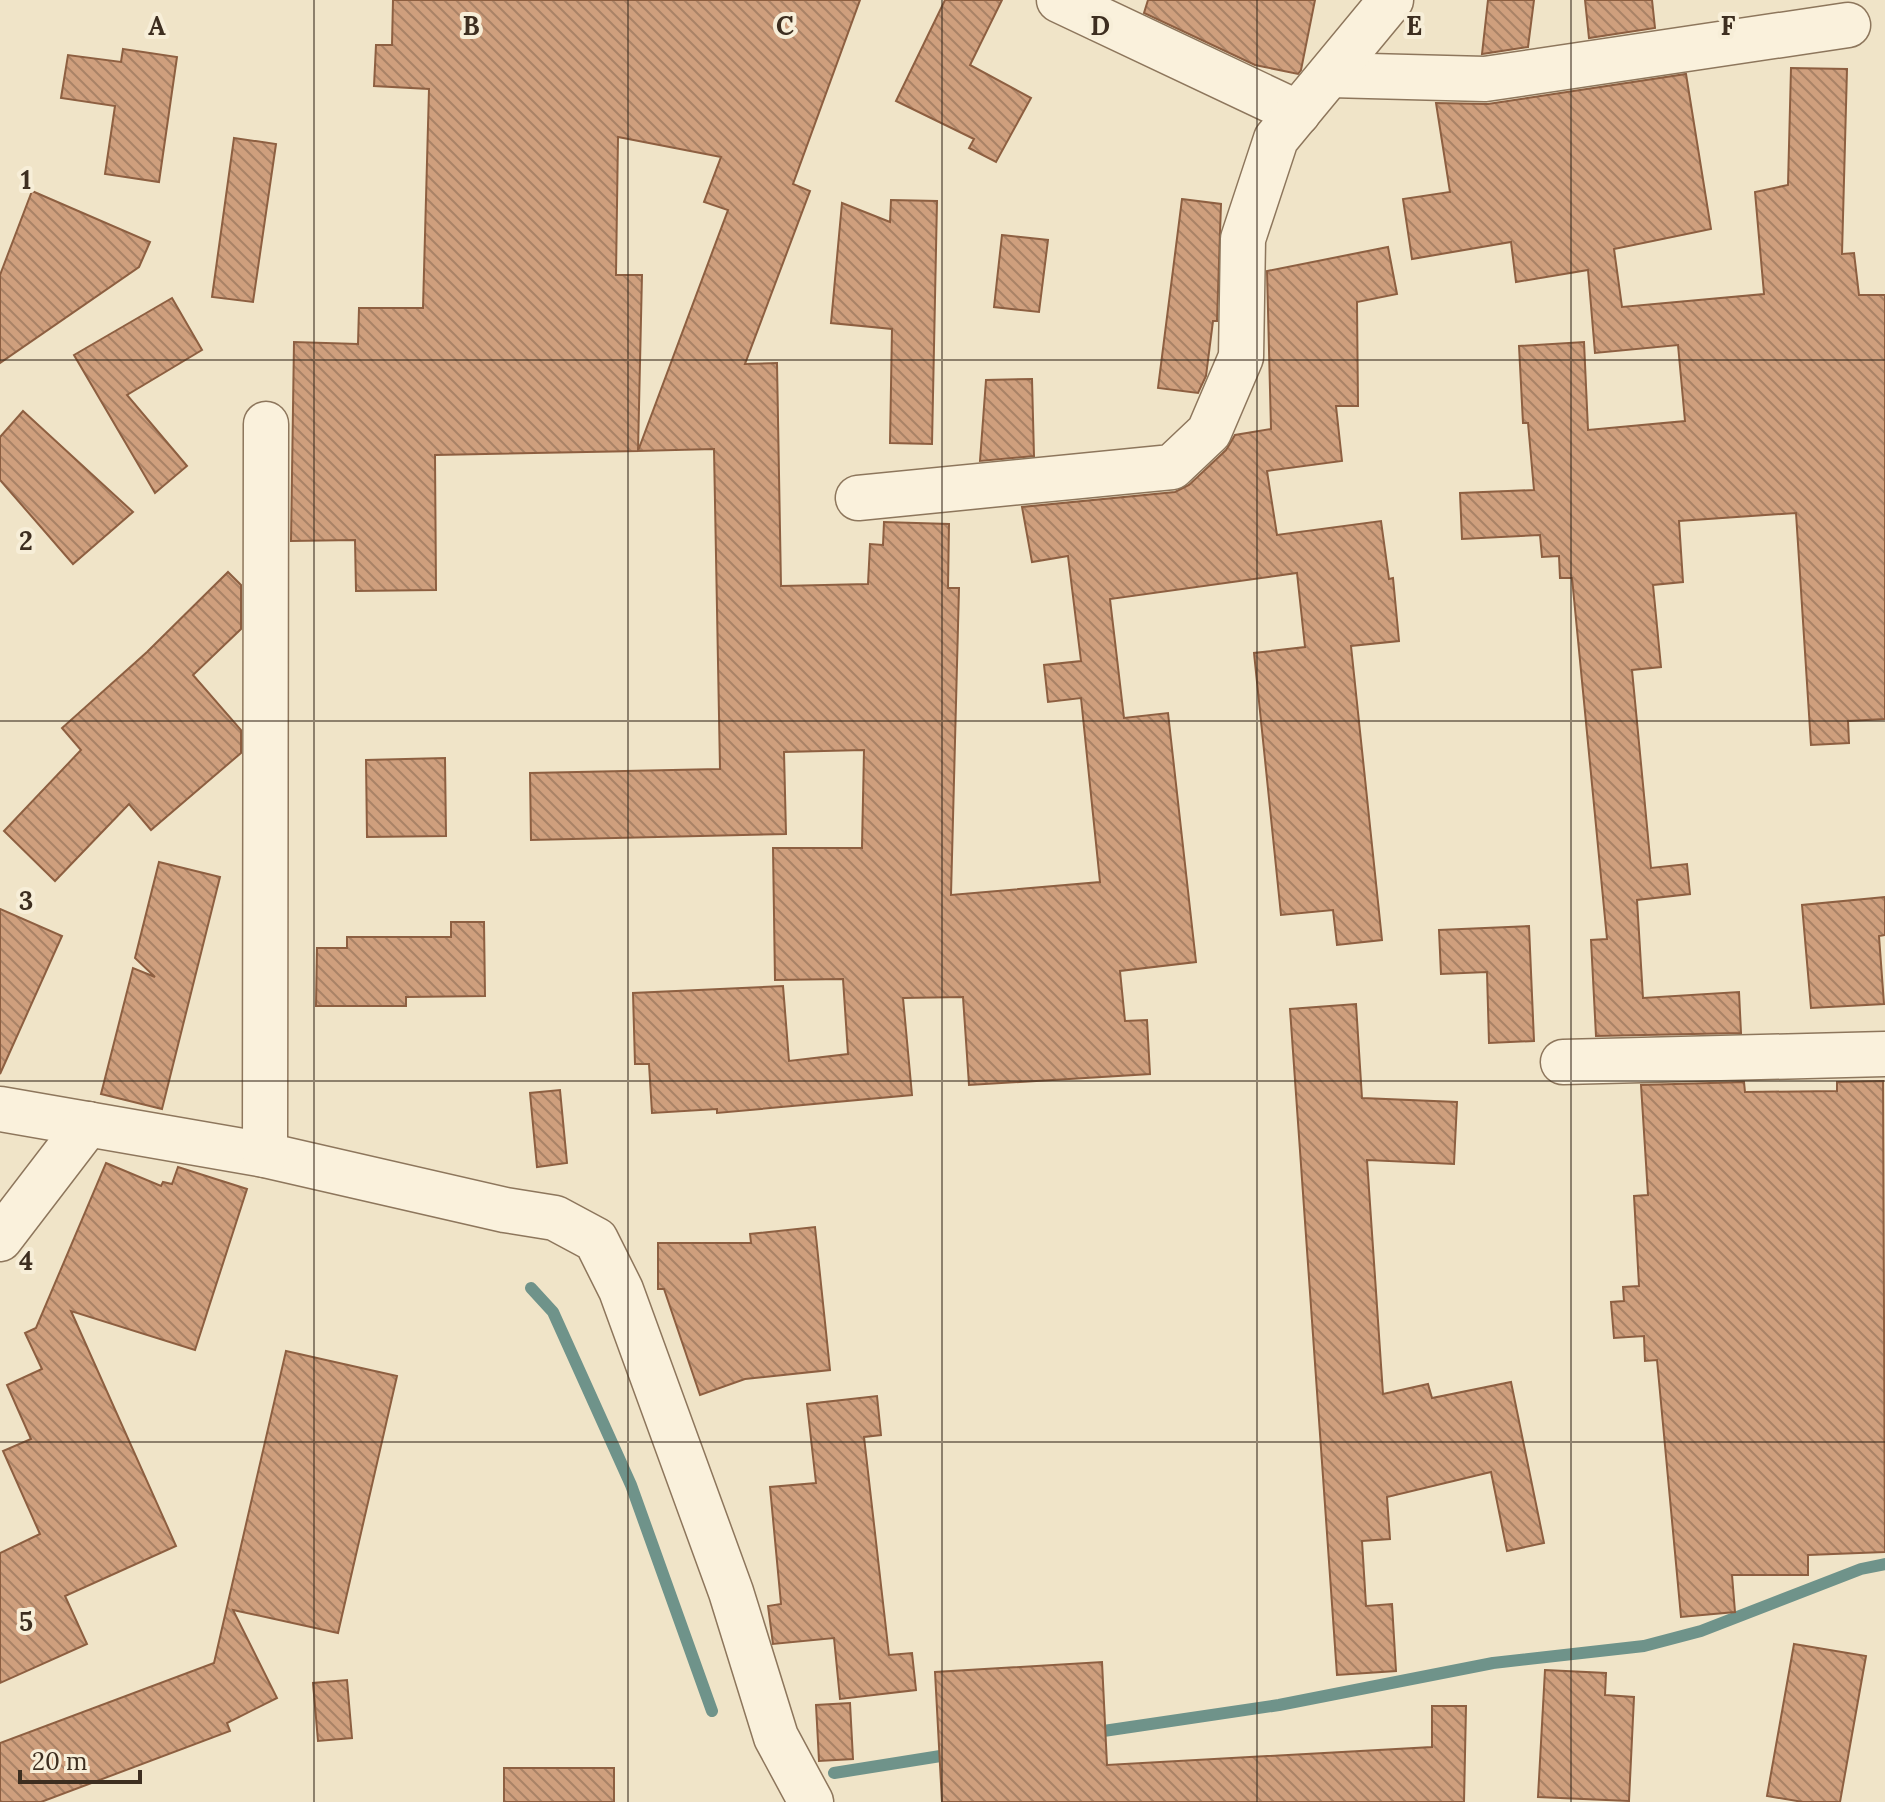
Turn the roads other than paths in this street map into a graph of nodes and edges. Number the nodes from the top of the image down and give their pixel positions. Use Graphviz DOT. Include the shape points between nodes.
graph roads {
  1 [pos="1059,0"];
  2 [pos="1391,0"];
  3 [pos="1848,25"];
  4 [pos="1330,75"];
  5 [pos="1298,113"];
  6 [pos="266,424"];
  7 [pos="858,498"];
  8 [pos="1885,1054"];
  9 [pos="1563,1062"];
  10 [pos="0,1109"];
  11 [pos="88,1124"];
  12 [pos="265,1155"];
  13 [pos="0,1239"];
  14 [pos="811,1802"];
  1 -- 5 [label="street"];
  2 -- 4 [label="street"];
  3 -- 4 [label="street" via="1485,79"];
  4 -- 5 [label="street"];
  5 -- 7 [label="street" via="1276,139 1243,239 1241,357 1209,432 1172,467"];
  6 -- 12 [label="street"];
  8 -- 9 [label="street"];
  10 -- 11 [label="street"];
  11 -- 12 [label="street"];
  11 -- 13 [label="street"];
  12 -- 14 [label="street" via="555,1218 596,1240 621,1290 721,1563 776,1737"];
}
